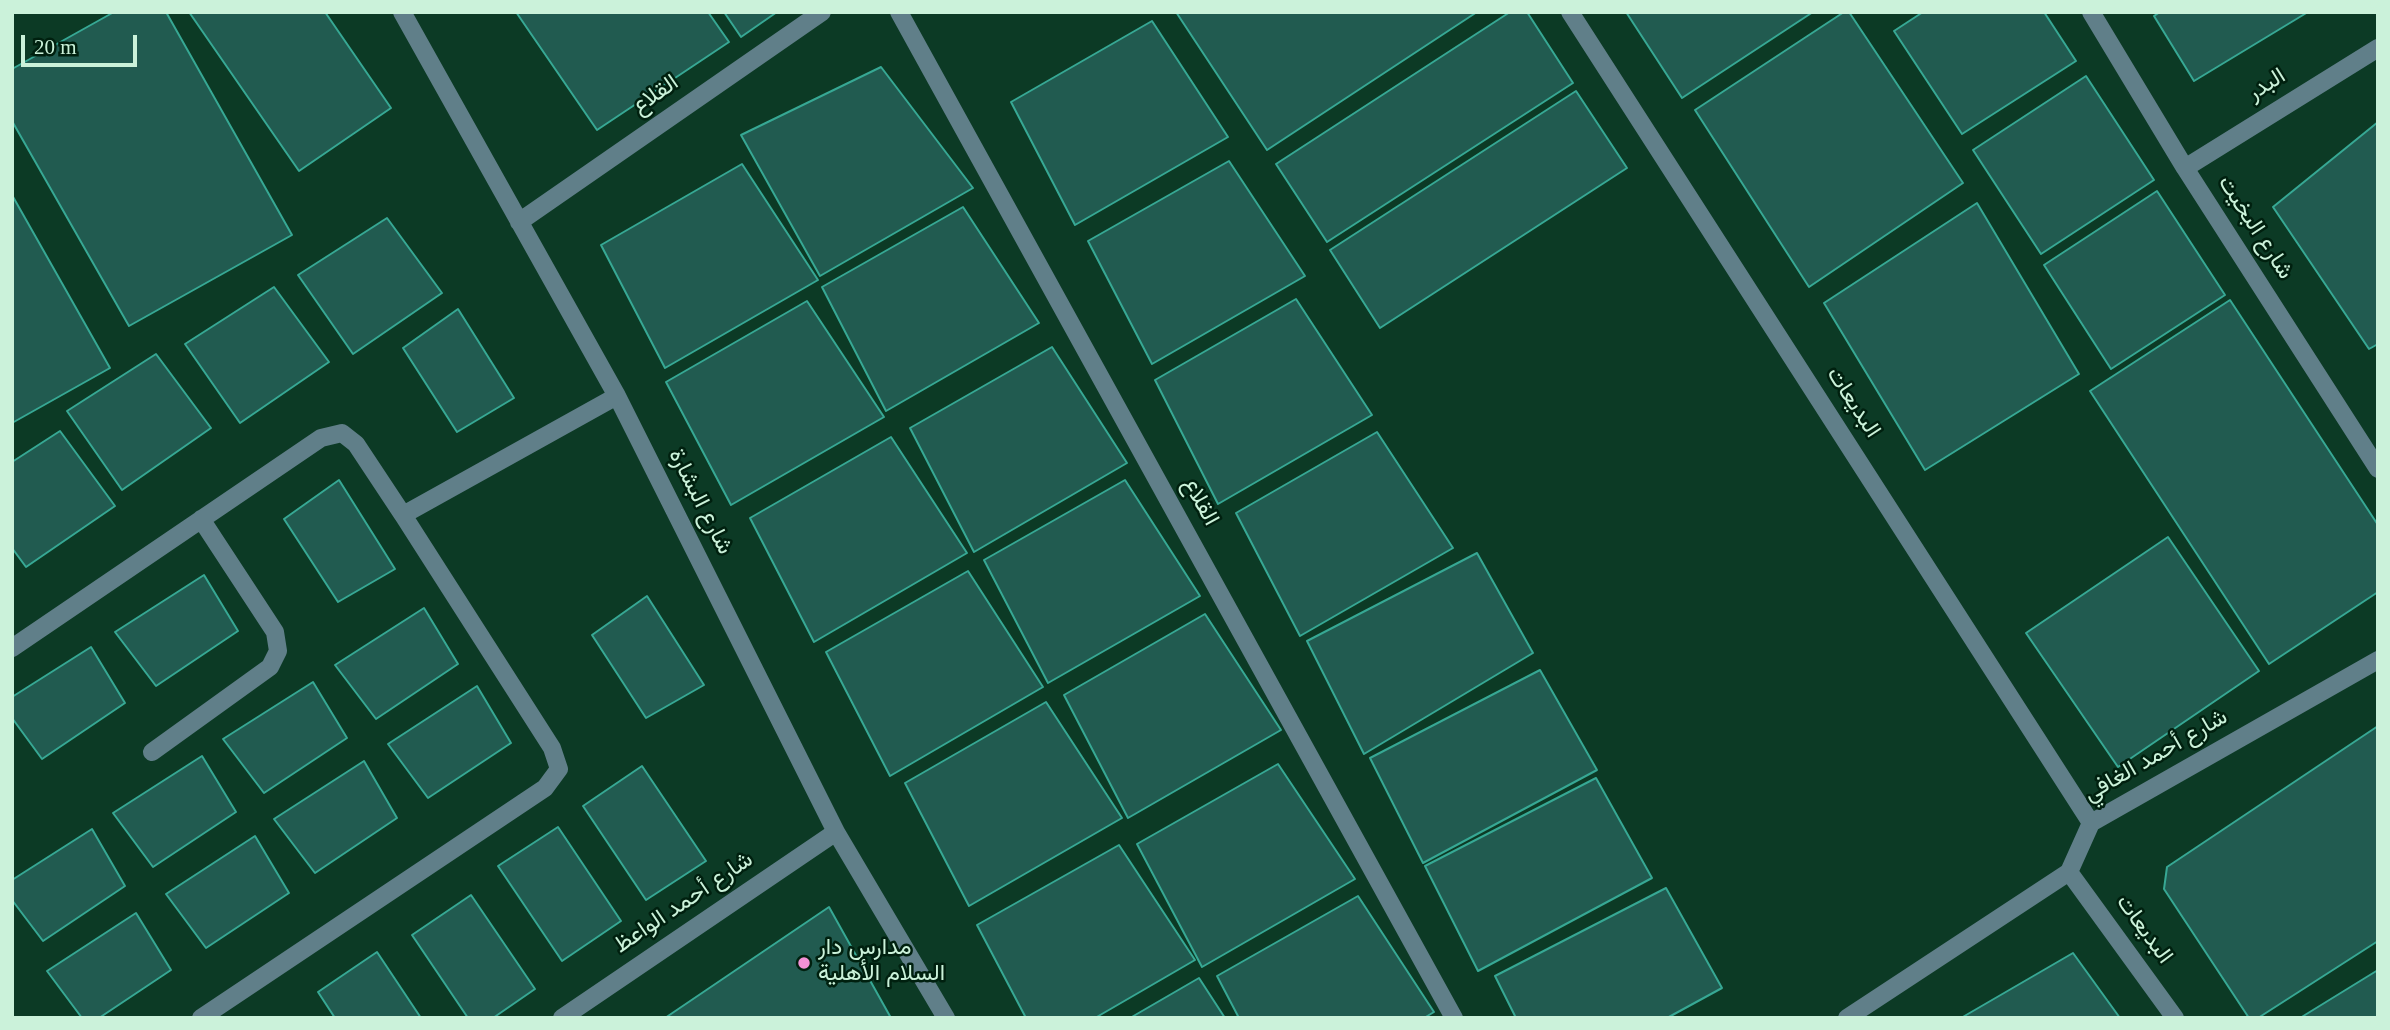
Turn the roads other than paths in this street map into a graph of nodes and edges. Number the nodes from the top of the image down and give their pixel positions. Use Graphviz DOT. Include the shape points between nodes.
graph roads {
  1 [pos="402,12"];
  2 [pos="822,12"];
  3 [pos="899,12"];
  4 [pos="1570,12"];
  5 [pos="2091,12"];
  6 [pos="2378,48"];
  7 [pos="2185,168"];
  8 [pos="519,222"];
  9 [pos="617,396"];
  10 [pos="2378,470"];
  11 [pos="403,515"];
  12 [pos="201,519"];
  13 [pos="12,648"];
  14 [pos="2378,660"];
  15 [pos="152,751"];
  16 [pos="2091,823"];
  17 [pos="836,832"];
  18 [pos="2069,872"];
  19 [pos="201,1018"];
  20 [pos="562,1018"];
  21 [pos="946,1018"];
  22 [pos="1454,1018"];
  23 [pos="1847,1018"];
  24 [pos="2175,1018"];
  1 -- 8 [label="street, شارع البشارة"];
  2 -- 8 [label="street, القلاع"];
  3 -- 22 [label="street, القلاع"];
  4 -- 16 [label="street, البديعات"];
  5 -- 7 [label="street, شارع البخيت"];
  6 -- 7 [label="street, البدر"];
  7 -- 10 [label="street, شارع البخيت"];
  8 -- 9 [label="street, شارع البشارة"];
  9 -- 11 [label="street"];
  9 -- 17 [label="street, شارع البشارة"];
  11 -- 12 [label="street" via="356,444 342,433 321,438"];
  11 -- 19 [label="street" via="552,748 559,769 545,788"];
  12 -- 13 [label="street"];
  12 -- 15 [label="street" via="275,632 278,651 270,667"];
  14 -- 16 [label="street, شارع أحمد الغافي"];
  16 -- 18 [label="street, شارع أحمد الغافي"];
  17 -- 20 [label="street, شارع أحمد الواعظ"];
  17 -- 21 [label="street, شارع البشارة"];
  18 -- 23 [label="street"];
  18 -- 24 [label="street, البديعات"];
}
